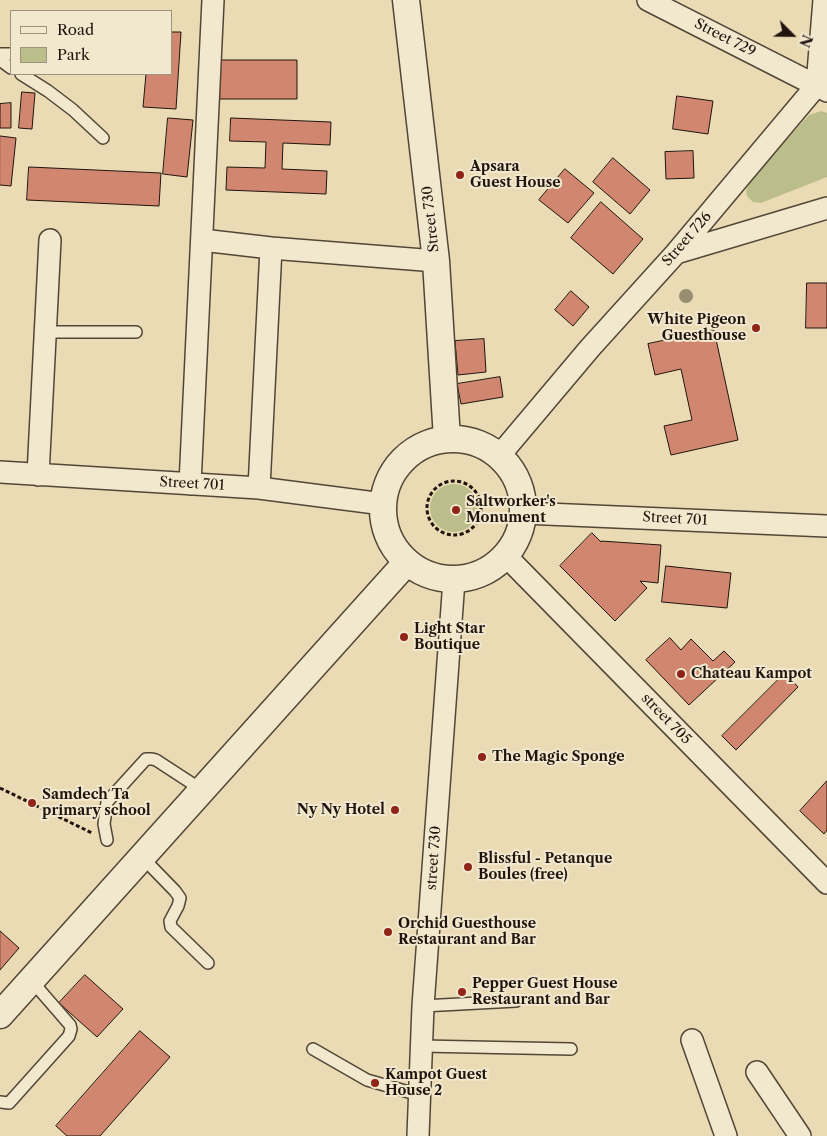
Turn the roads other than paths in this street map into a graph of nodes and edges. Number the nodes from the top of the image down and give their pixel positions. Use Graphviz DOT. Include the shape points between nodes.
graph roads {
  1 [pos="213,0"];
  2 [pos="406,0"];
  3 [pos="648,0"];
  4 [pos="824,0"];
  5 [pos="683,8"];
  6 [pos="22,75"];
  7 [pos="822,88"];
  8 [pos="103,138"];
  9 [pos="827,208"];
  10 [pos="50,240"];
  11 [pos="202,240"];
  12 [pos="271,248"];
  13 [pos="676,253"];
  14 [pos="436,261"];
  15 [pos="45,332"];
  16 [pos="136,332"];
  17 [pos="447,439"];
  18 [pos="499,456"];
  19 [pos="0,472"];
  20 [pos="38,475"];
  21 [pos="190,484"];
  22 [pos="259,488"];
  23 [pos="383,504"];
  24 [pos="523,513"];
  25 [pos="827,526"];
  26 [pos="505,555"];
  27 [pos="407,562"];
  28 [pos="454,580"];
  29 [pos="202,790"];
  30 [pos="107,840"];
  31 [pos="142,857"];
  32 [pos="827,883"];
  33 [pos="208,963"];
  34 [pos="31,980"];
  35 [pos="516,1001"];
  36 [pos="423,1006"];
  37 [pos="0,1015"];
  38 [pos="692,1040"];
  39 [pos="422,1046"];
  40 [pos="312,1049"];
  41 [pos="571,1049"];
  42 [pos="757,1072"];
  43 [pos="419,1095"];
  44 [pos="0,1102"];
  45 [pos="418,1136"];
  46 [pos="726,1136"];
  47 [pos="800,1136"];
  1 -- 11 [label="street"];
  2 -- 14 [label="street, Street 730"];
  3 -- 5 [label="street, Street 729"];
  4 -- 7 [label="street"];
  5 -- 7 [label="street, Street 729"];
  6 -- 8 [label="lane" via="73,110"];
  7 -- 13 [label="street, Street 726"];
  9 -- 13 [label="street"];
  10 -- 15 [label="street"];
  11 -- 12 [label="street"];
  11 -- 21 [label="street"];
  12 -- 14 [label="street"];
  12 -- 22 [label="street"];
  13 -- 18 [label="street, Street 726"];
  14 -- 17 [label="street, Street 730"];
  15 -- 16 [label="lane"];
  15 -- 20 [label="street"];
  17 -- 18 [label="street" via="472,442"];
  17 -- 23 [label="street" via="420,447 405,458 386,487"];
  18 -- 24 [label="street" via="519,487"];
  19 -- 20 [label="street, Street 701"];
  20 -- 21 [label="street, Street 701"];
  21 -- 22 [label="street, Street 701"];
  22 -- 23 [label="street, Street 701"];
  23 -- 27 [label="street" via="389,538"];
  24 -- 25 [label="street, Street 701"];
  24 -- 26 [label="street" via="518,536"];
  26 -- 28 [label="street" via="480,574"];
  26 -- 32 [label="street, street 705"];
  27 -- 28 [label="street" via="431,576"];
  27 -- 29 [label="street"];
  28 -- 36 [label="street, street 730"];
  29 -- 30 [label="lane" via="156,760 146,759 107,802 104,824"];
  29 -- 31 [label="street"];
  31 -- 33 [label="lane" via="180,898 171,927"];
  31 -- 34 [label="street"];
  34 -- 37 [label="street"];
  34 -- 44 [label="lane" via="70,1025 69,1036 9,1103"];
  35 -- 36 [label="lane"];
  36 -- 39 [label="street, street 730"];
  38 -- 46 [label="street"];
  39 -- 41 [label="lane"];
  39 -- 43 [label="street, street 730"];
  40 -- 43 [label="lane" via="367,1080"];
  42 -- 47 [label="street"];
  43 -- 45 [label="street, street 730"];
}
